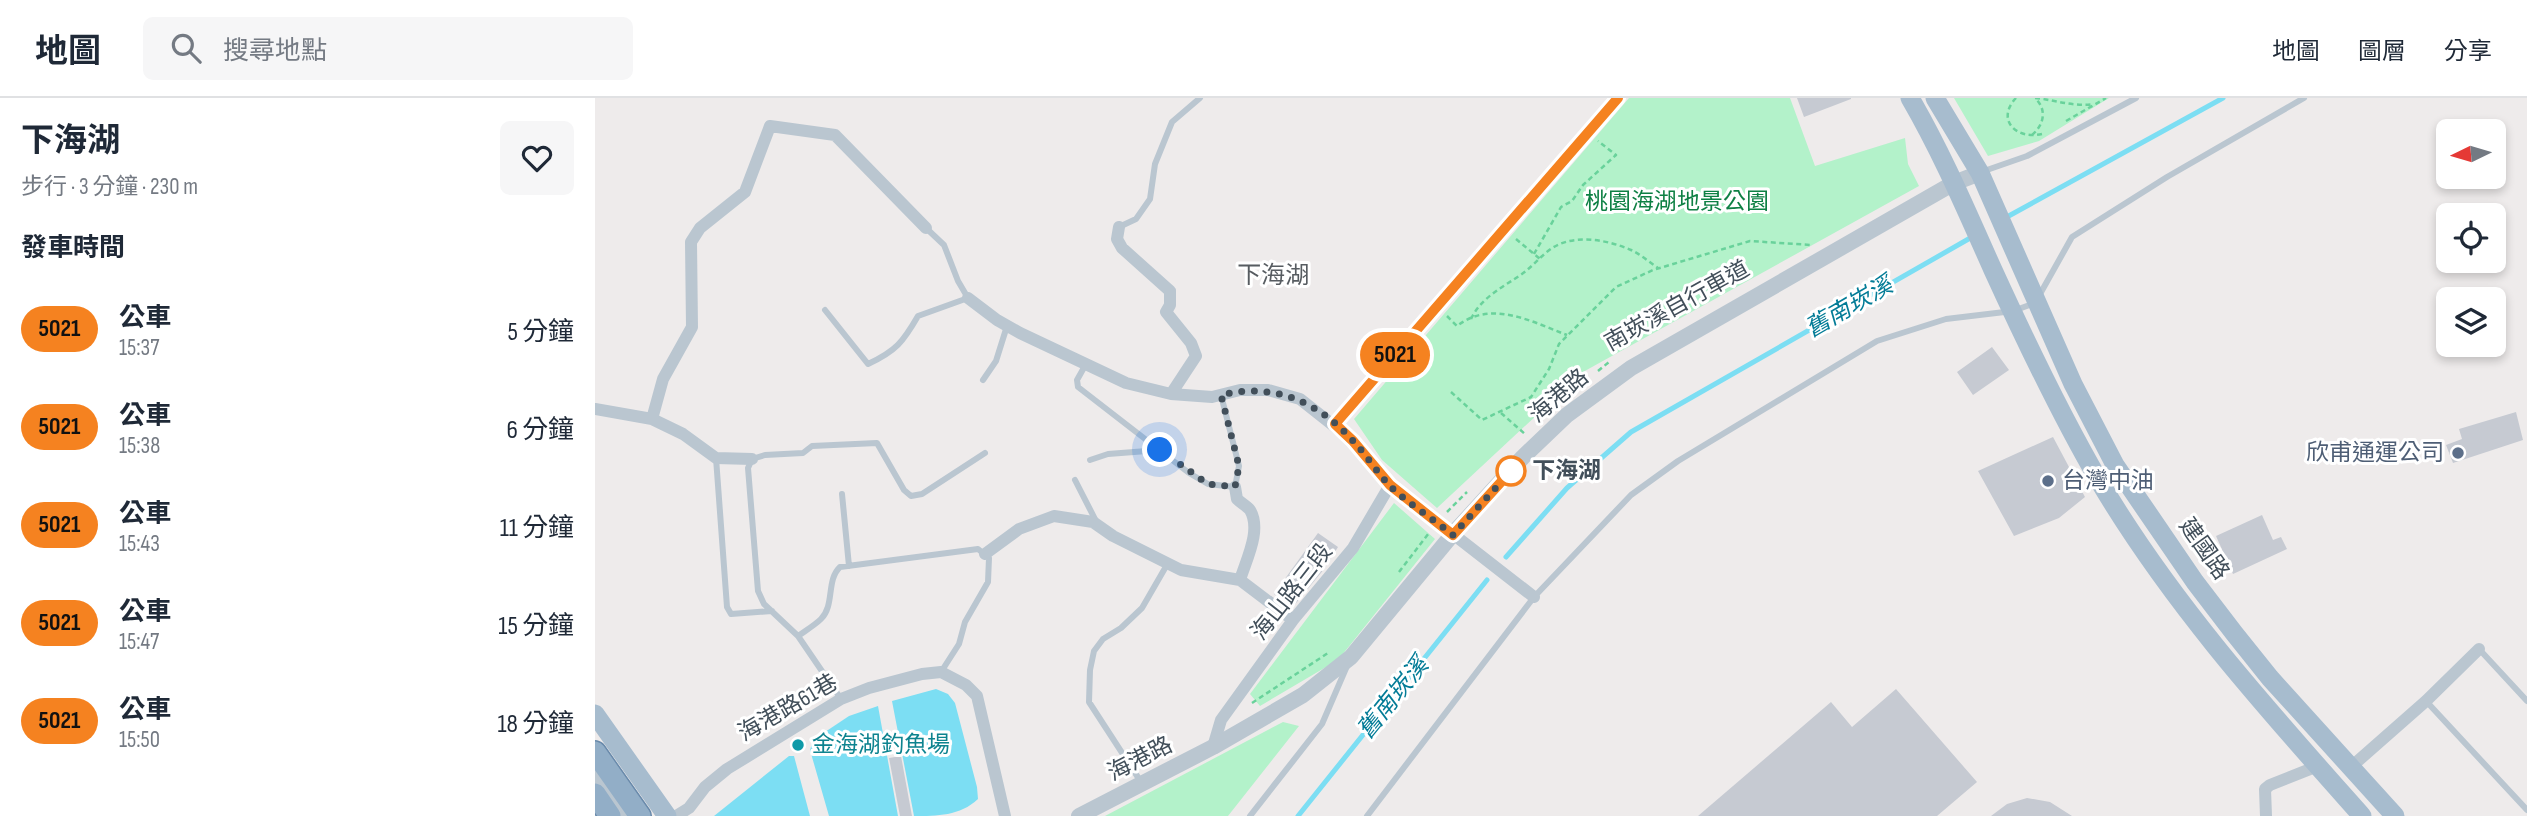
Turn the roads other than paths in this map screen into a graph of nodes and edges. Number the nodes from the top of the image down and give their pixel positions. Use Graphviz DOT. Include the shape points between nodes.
graph roads {
  1 [pos="1200,98"];
  2 [pos="1618,98"];
  3 [pos="1910,98"];
  4 [pos="1935,98"];
  5 [pos="2136,98"];
  6 [pos="2304,98"];
  7 [pos="1983,181"];
  8 [pos="1954,183"];
  9 [pos="1119,227"];
  10 [pos="926,228"];
  11 [pos="968,298"];
  12 [pos="2035,303"];
  13 [pos="825,310"];
  14 [pos="2013,311"];
  15 [pos="1007,326"];
  16 [pos="1086,364"];
  17 [pos="983,380"];
  18 [pos="1171,394"];
  19 [pos="1221,395"];
  20 [pos="595,409"];
  21 [pos="652,419"];
  22 [pos="1335,424"];
  23 [pos="1160,450"];
  24 [pos="985,453"];
  25 [pos="716,458"];
  26 [pos="752,459"];
  27 [pos="1090,460"];
  28 [pos="1075,480"];
  29 [pos="1390,485"];
  30 [pos="1235,487"];
  31 [pos="842,494"];
  32 [pos="1100,527"];
  33 [pos="1453,535"];
  34 [pos="985,554"];
  35 [pos="1168,563"];
  36 [pos="849,566"];
  37 [pos="1240,580"];
  38 [pos="1534,597"];
  39 [pos="772,611"];
  40 [pos="1293,620"];
  41 [pos="798,636"];
  42 [pos="2479,649"];
  43 [pos="1351,657"];
  44 [pos="941,672"];
  45 [pos="841,699"];
  46 [pos="2426,701"];
  47 [pos="2527,701"];
  48 [pos="595,714"];
  49 [pos="1213,747"];
  50 [pos="595,752"];
  51 [pos="2318,766"];
  52 [pos="2351,767"];
  53 [pos="595,776"];
  54 [pos="1143,783"];
  55 [pos="595,794"];
  56 [pos="2527,810"];
  57 [pos="610,816"];
  58 [pos="622,816"];
  59 [pos="640,816"];
  60 [pos="667,816"];
  61 [pos="676,816"];
  62 [pos="1005,816"];
  63 [pos="1079,816"];
  64 [pos="1250,816"];
  65 [pos="1367,816"];
  66 [pos="2266,816"];
  67 [pos="2362,816"];
  68 [pos="2395,816"];
  1 -- 9 [label="lane" via="1172,122 1155,164 1150,199 1136,219"];
  2 -- 22 [label="street"];
  3 -- 8 [label="main road"];
  4 -- 7 [label="main road, 建國路"];
  5 -- 7 [label="lane, 海港路"];
  6 -- 12 [label="lane" via="2072,237"];
  7 -- 8 [label="street, 海港路"];
  7 -- 12 [label="main road, 建國路"];
  8 -- 14 [label="main road"];
  8 -- 33 [label="street, 海港路" via="1631,368 1567,415"];
  9 -- 18 [label="street" via="1117,239 1122,248 1170,291 1166,312 1196,356"];
  10 -- 11 [label="lane" via="944,245"];
  10 -- 21 [label="street" via="835,135 770,126 745,192 700,228 691,242 692,327 663,379"];
  11 -- 13 [label="lane" via="918,316 889,355 868,364"];
  11 -- 15 [label="street"];
  12 -- 14 [label="lane"];
  12 -- 52 [label="main road, 建國路" via="2115,465 2195,582 2270,678"];
  14 -- 38 [label="lane" via="1946,319 1877,341 1678,461 1631,495"];
  14 -- 51 [label="main road" via="2076,439 2138,544 2214,647"];
  15 -- 16 [label="street"];
  15 -- 17 [label="lane" via="996,361"];
  16 -- 18 [label="street" via="1126,383"];
  16 -- 23 [label="lane" via="1078,387"];
  18 -- 19 [label="street"];
  19 -- 22 [label="street" via="1268,390 1300,399"];
  19 -- 30 [label="lane" via="1239,466"];
  20 -- 21 [label="street"];
  21 -- 25 [label="street"];
  22 -- 29 [label="street"];
  23 -- 27 [label="lane"];
  23 -- 30 [label="lane" via="1208,484"];
  24 -- 26 [label="lane" via="922,494 911,496 877,443 812,446 803,453"];
  25 -- 26 [label="street"];
  25 -- 39 [label="lane" via="727,607 731,614"];
  26 -- 39 [label="lane" via="748,468 758,591"];
  28 -- 32 [label="lane"];
  29 -- 33 [label="street"];
  29 -- 40 [label="street, 海山路三段" via="1353,548"];
  30 -- 37 [label="street" via="1237,499 1249,509 1254,523"];
  31 -- 36 [label="lane"];
  32 -- 34 [label="street" via="1053,516 1019,529"];
  32 -- 35 [label="street"];
  33 -- 38 [label="street"];
  33 -- 43 [label="street, 海港路"];
  34 -- 36 [label="lane" via="978,549"];
  34 -- 44 [label="lane" via="991,567 988,582"];
  35 -- 37 [label="street"];
  35 -- 54 [label="lane" via="1142,608 1094,651 1090,670 1089,702"];
  36 -- 41 [label="lane" via="835,572 822,618"];
  37 -- 40 [label="street"];
  38 -- 65 [label="lane"];
  39 -- 41 [label="lane"];
  40 -- 49 [label="street, 海山路三段" via="1221,720"];
  41 -- 45 [label="lane"];
  42 -- 46 [label="street"];
  42 -- 47 [label="lane"];
  43 -- 49 [label="street, 海港路" via="1303,695"];
  43 -- 64 [label="lane" via="1322,724"];
  44 -- 45 [label="street, 海港路61巷" via="908,677"];
  44 -- 62 [label="street" via="977,696"];
  45 -- 61 [label="street, 海港路61巷" via="727,769"];
  46 -- 52 [label="street"];
  46 -- 56 [label="lane"];
  48 -- 60 [label="main road"];
  49 -- 54 [label="street, 海港路"];
  50 -- 59 [label="highway"];
  51 -- 66 [label="street" via="2265,789"];
  51 -- 67 [label="main road"];
  52 -- 68 [label="main road, 建國路"];
  53 -- 58 [label="street"];
  54 -- 63 [label="street, 海港路"];
  55 -- 57 [label="highway"];
}
